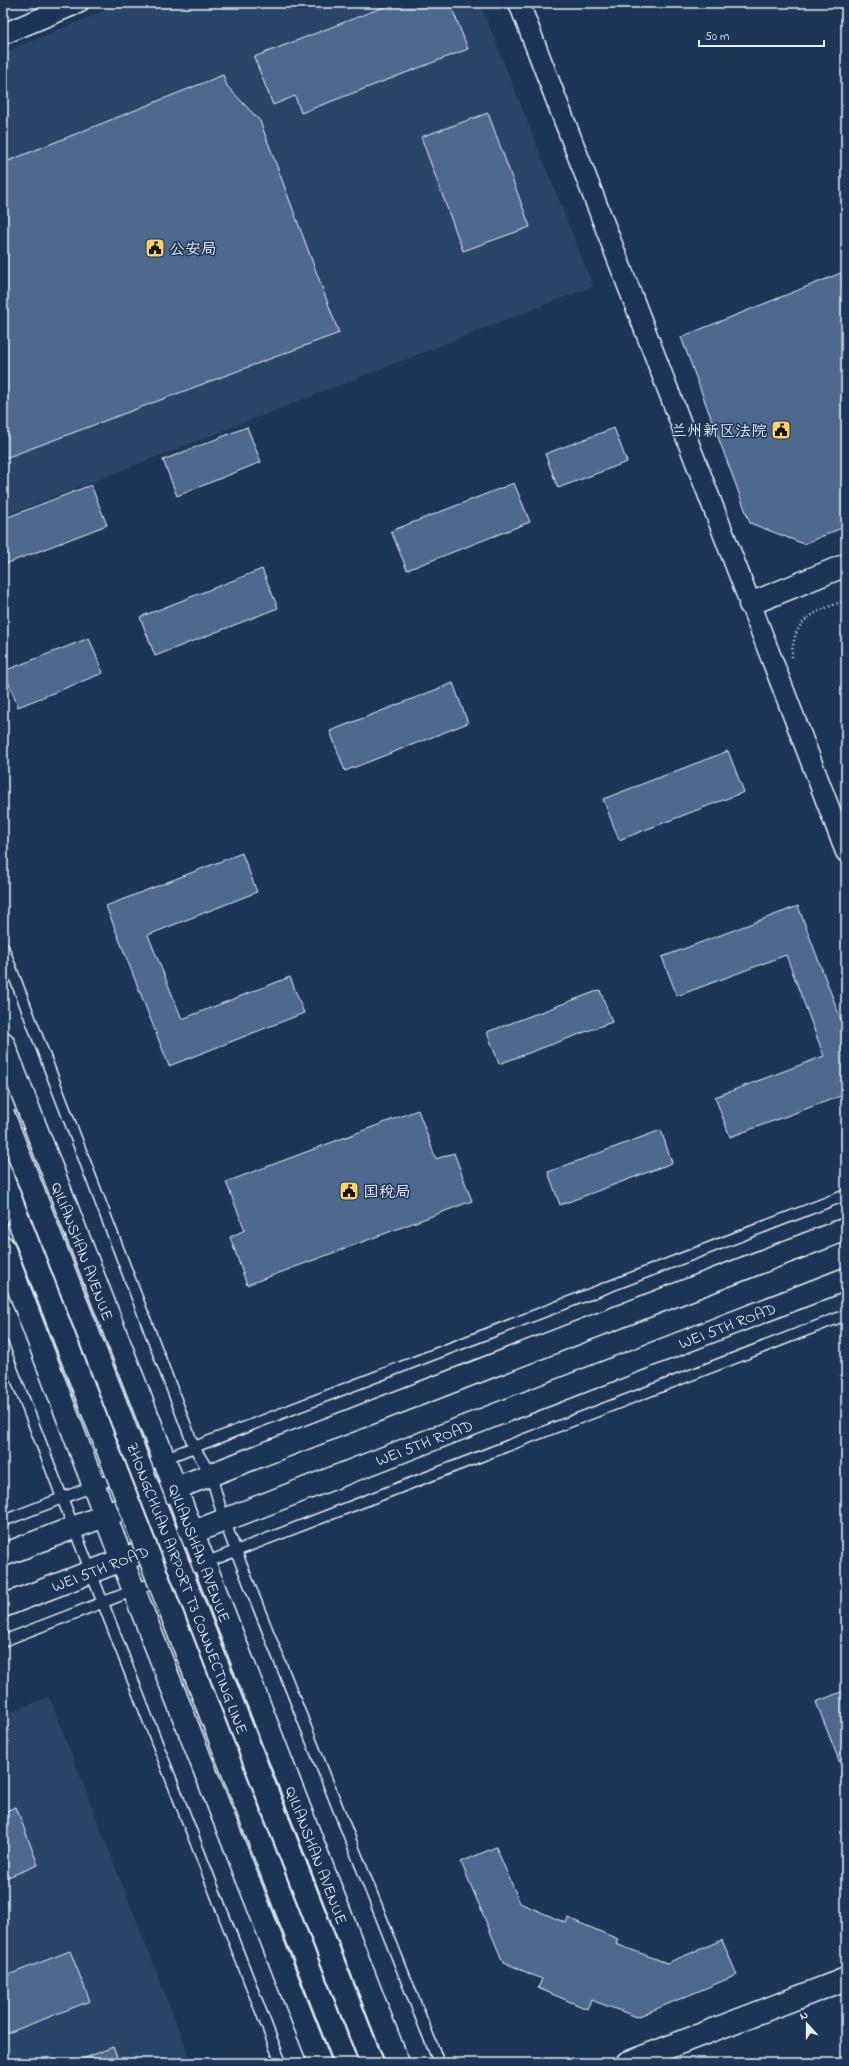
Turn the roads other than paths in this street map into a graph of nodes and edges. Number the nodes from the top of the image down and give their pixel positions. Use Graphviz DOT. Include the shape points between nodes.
graph roads {
  1 [pos="78,3"];
  2 [pos="519,3"];
  3 [pos="3,34"];
  4 [pos="846,565"];
  5 [pos="750,604"];
  6 [pos="846,852"];
  7 [pos="3,947"];
  8 [pos="3,1043"];
  9 [pos="3,1114"];
  10 [pos="3,1180"];
  11 [pos="846,1195"];
  12 [pos="846,1230"];
  13 [pos="3,1247"];
  14 [pos="846,1279"];
  15 [pos="846,1315"];
  16 [pos="3,1345"];
  17 [pos="194,1447"];
  18 [pos="164,1459"];
  19 [pos="211,1475"];
  20 [pos="94,1486"];
  21 [pos="175,1489"];
  22 [pos="63,1498"];
  23 [pos="105,1516"];
  24 [pos="224,1520"];
  25 [pos="3,1521"];
  26 [pos="74,1528"];
  27 [pos="192,1532"];
  28 [pos="236,1551"];
  29 [pos="3,1555"];
  30 [pos="122,1560"];
  31 [pos="204,1563"];
  32 [pos="91,1572"];
  33 [pos="134,1590"];
  34 [pos="103,1602"];
  35 [pos="3,1606"];
  36 [pos="3,1641"];
  37 [pos="846,1979"];
  38 [pos="281,2063"];
  39 [pos="320,2063"];
  40 [pos="346,2063"];
  41 [pos="372,2063"];
  42 [pos="398,2063"];
  43 [pos="439,2063"];
  44 [pos="627,2063"];
  1 -- 3 [label="street"];
  2 -- 5 [label="street"];
  4 -- 5 [label="main road"];
  5 -- 6 [label="street"];
  7 -- 17 [label="lane"];
  8 -- 18 [label="main road, QILIANSHAN AVENUE"];
  9 -- 41 [label="main road, ZHONGCHUAN AIRPORT T3 CONNECTING LINE, bridge"];
  10 -- 40 [label="main road, ZHONGCHUAN AIRPORT T3 CONNECTING LINE, bridge"];
  11 -- 17 [label="lane"];
  12 -- 19 [label="main road"];
  13 -- 20 [label="main road"];
  14 -- 24 [label="main road, WEI 5TH ROAD"];
  15 -- 28 [label="lane"];
  16 -- 22 [label="lane"];
  17 -- 18 [label="lane"];
  17 -- 19 [label="lane"];
  18 -- 20 [label="lane"];
  18 -- 21 [label="main road, QILIANSHAN AVENUE"];
  19 -- 21 [label="main road"];
  19 -- 24 [label="lane"];
  20 -- 22 [label="lane"];
  20 -- 23 [label="main road"];
  21 -- 23 [label="main road"];
  21 -- 27 [label="main road, QILIANSHAN AVENUE"];
  22 -- 25 [label="lane"];
  22 -- 26 [label="lane"];
  23 -- 26 [label="main road"];
  23 -- 30 [label="main road"];
  24 -- 27 [label="main road, WEI 5TH ROAD"];
  24 -- 28 [label="lane"];
  26 -- 29 [label="main road"];
  26 -- 32 [label="lane"];
  27 -- 30 [label="main road, WEI 5TH ROAD"];
  27 -- 31 [label="main road, QILIANSHAN AVENUE"];
  28 -- 31 [label="lane"];
  28 -- 43 [label="lane"];
  30 -- 32 [label="main road, WEI 5TH ROAD"];
  30 -- 33 [label="main road"];
  31 -- 33 [label="lane"];
  31 -- 42 [label="main road, QILIANSHAN AVENUE"];
  32 -- 34 [label="lane"];
  32 -- 35 [label="main road, WEI 5TH ROAD"];
  33 -- 34 [label="lane"];
  33 -- 39 [label="main road"];
  34 -- 36 [label="lane"];
  34 -- 38 [label="lane"];
  37 -- 44 [label="main road"];
}
